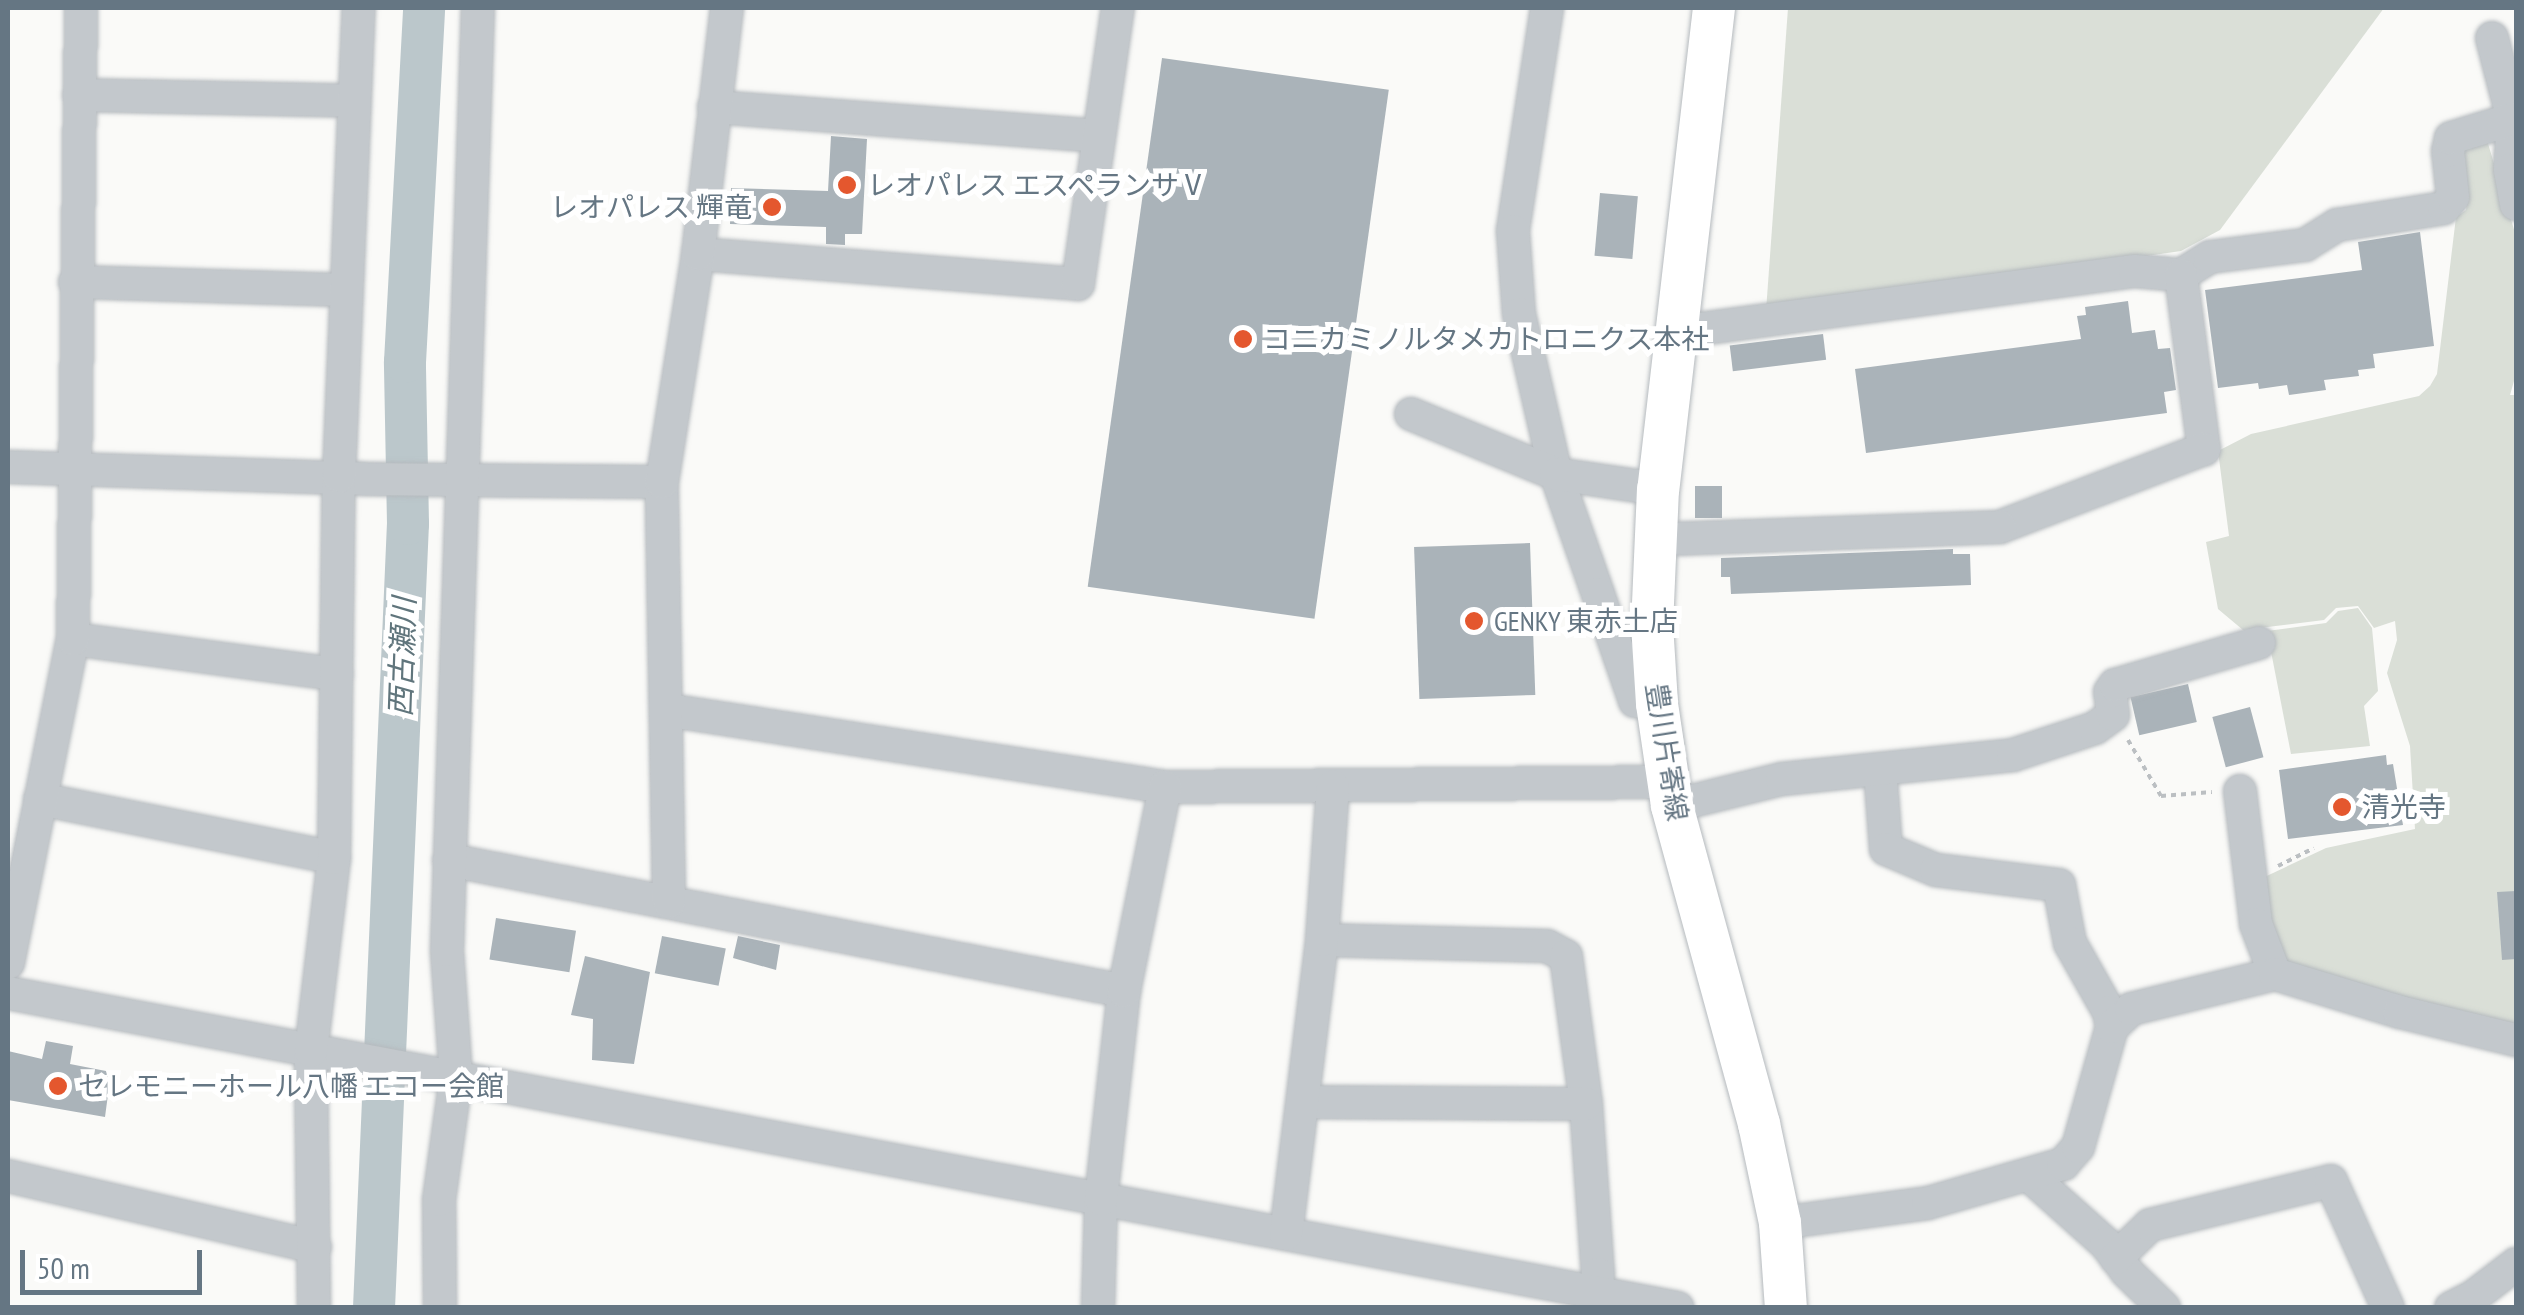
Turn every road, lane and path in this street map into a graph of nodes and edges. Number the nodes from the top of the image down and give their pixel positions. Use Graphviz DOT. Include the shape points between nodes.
graph roads {
  1 [pos="80,8"];
  2 [pos="359,8"];
  3 [pos="478,8"];
  4 [pos="727,8"];
  5 [pos="1118,8"];
  6 [pos="1546,8"];
  7 [pos="1714,8"];
  8 [pos="2492,38"];
  9 [pos="80,95"];
  10 [pos="354,101"];
  11 [pos="714,107"];
  12 [pos="2514,118"];
  13 [pos="1098,136"];
  14 [pos="2516,204"];
  15 [pos="698,254"];
  16 [pos="2181,275"];
  17 [pos="76,282"];
  18 [pos="346,290"];
  19 [pos="1677,332"];
  20 [pos="1411,414"];
  21 [pos="8,467"];
  22 [pos="74,468"];
  23 [pos="1556,474"];
  24 [pos="351,478"];
  25 [pos="451,480"];
  26 [pos="662,482"];
  27 [pos="1658,489"];
  28 [pos="1680,539"];
  29 [pos="73,639"];
  30 [pos="2258,643"];
  31 [pos="337,674"];
  32 [pos="1657,704"];
  33 [pos="667,710"];
  34 [pos="2113,715"];
  35 [pos="1880,769"];
  36 [pos="1333,786"];
  37 [pos="1165,788"];
  38 [pos="2240,791"];
  39 [pos="1670,794"];
  40 [pos="40,799"];
  41 [pos="2314,848"];
  42 [pos="334,858"];
  43 [pos="449,860"];
  44 [pos="2248,880"];
  45 [pos="669,902"];
  46 [pos="1322,940"];
  47 [pos="8,963"];
  48 [pos="2275,974"];
  49 [pos="1124,991"];
  50 [pos="8,992"];
  51 [pos="2112,1027"];
  52 [pos="2516,1040"];
  53 [pos="311,1051"];
  54 [pos="456,1077"];
  55 [pos="1303,1102"];
  56 [pos="1586,1104"];
  57 [pos="8,1176"];
  58 [pos="2030,1176"];
  59 [pos="1101,1200"];
  60 [pos="1780,1223"];
  61 [pos="1286,1234"];
  62 [pos="315,1248"];
  63 [pos="2116,1258"];
  64 [pos="2516,1264"];
  65 [pos="1595,1300"];
  66 [pos="314,1308"];
  67 [pos="440,1308"];
  68 [pos="1098,1308"];
  69 [pos="1678,1308"];
  70 [pos="1786,1308"];
  71 [pos="2164,1308"];
  72 [pos="2388,1308"];
  73 [pos="2451,1308"];
  1 -- 9 [label="street"];
  2 -- 10 [label="street"];
  3 -- 25 [label="street"];
  4 -- 11 [label="street"];
  5 -- 13 [label="street"];
  6 -- 23 [label="street" via="1513,231 1520,314"];
  7 -- 19 [label="main road, 豊川片寄線"];
  8 -- 12 [label="street"];
  9 -- 10 [label="street"];
  9 -- 17 [label="street"];
  10 -- 18 [label="street"];
  11 -- 13 [label="street"];
  11 -- 15 [label="street"];
  12 -- 14 [label="street" via="2510,170"];
  12 -- 16 [label="street" via="2451,138 2453,197 2444,208 2337,225 2305,245 2210,257"];
  13 -- 15 [label="street" via="1078,284"];
  15 -- 26 [label="street"];
  16 -- 19 [label="street" via="2135,271"];
  16 -- 28 [label="street" via="2204,449 2000,527"];
  17 -- 18 [label="street"];
  17 -- 22 [label="street"];
  18 -- 24 [label="street"];
  19 -- 27 [label="main road, 豊川片寄線"];
  20 -- 23 [label="street"];
  21 -- 22 [label="street"];
  22 -- 24 [label="street"];
  22 -- 29 [label="street"];
  23 -- 27 [label="street"];
  23 -- 32 [label="street" via="1636,701"];
  24 -- 25 [label="street"];
  24 -- 31 [label="street"];
  25 -- 26 [label="street"];
  25 -- 43 [label="street"];
  26 -- 33 [label="street"];
  27 -- 32 [label="main road, 豊川片寄線" via="1652,624"];
  29 -- 31 [label="street"];
  29 -- 40 [label="street"];
  30 -- 34 [label="street" via="2115,685"];
  31 -- 42 [label="street"];
  32 -- 39 [label="main road, 豊川片寄線"];
  33 -- 37 [label="street"];
  33 -- 45 [label="street"];
  34 -- 35 [label="street" via="2095,728 2013,755"];
  34 -- 38 [label="path" via="2161,796"];
  35 -- 39 [label="street"];
  35 -- 51 [label="street" via="1886,849 1936,870 2058,885 2070,943"];
  36 -- 37 [label="street"];
  36 -- 39 [label="street"];
  36 -- 46 [label="street"];
  37 -- 49 [label="street"];
  38 -- 44 [label="street"];
  39 -- 60 [label="main road, 豊川片寄線"];
  40 -- 42 [label="street"];
  40 -- 47 [label="street"];
  41 -- 44 [label="path"];
  42 -- 53 [label="street"];
  43 -- 45 [label="street"];
  43 -- 54 [label="street"];
  44 -- 48 [label="street"];
  45 -- 49 [label="street"];
  46 -- 55 [label="street"];
  46 -- 56 [label="street" via="1547,946 1566,956"];
  48 -- 51 [label="street" via="2131,1009"];
  48 -- 52 [label="street"];
  49 -- 59 [label="street"];
  50 -- 53 [label="street"];
  51 -- 58 [label="street" via="2078,1147 2062,1164"];
  53 -- 54 [label="street"];
  53 -- 62 [label="street"];
  54 -- 59 [label="street"];
  54 -- 67 [label="street" via="439,1200"];
  55 -- 56 [label="street"];
  55 -- 61 [label="street"];
  56 -- 65 [label="street"];
  57 -- 62 [label="street"];
  58 -- 60 [label="street" via="1928,1203"];
  58 -- 63 [label="street"];
  59 -- 61 [label="street"];
  59 -- 68 [label="street"];
  60 -- 70 [label="main road, 豊川片寄線"];
  61 -- 65 [label="street"];
  62 -- 66 [label="street"];
  63 -- 71 [label="street"];
  63 -- 72 [label="street" via="2150,1225 2332,1181"];
  64 -- 73 [label="street"];
  65 -- 69 [label="street"];
}
